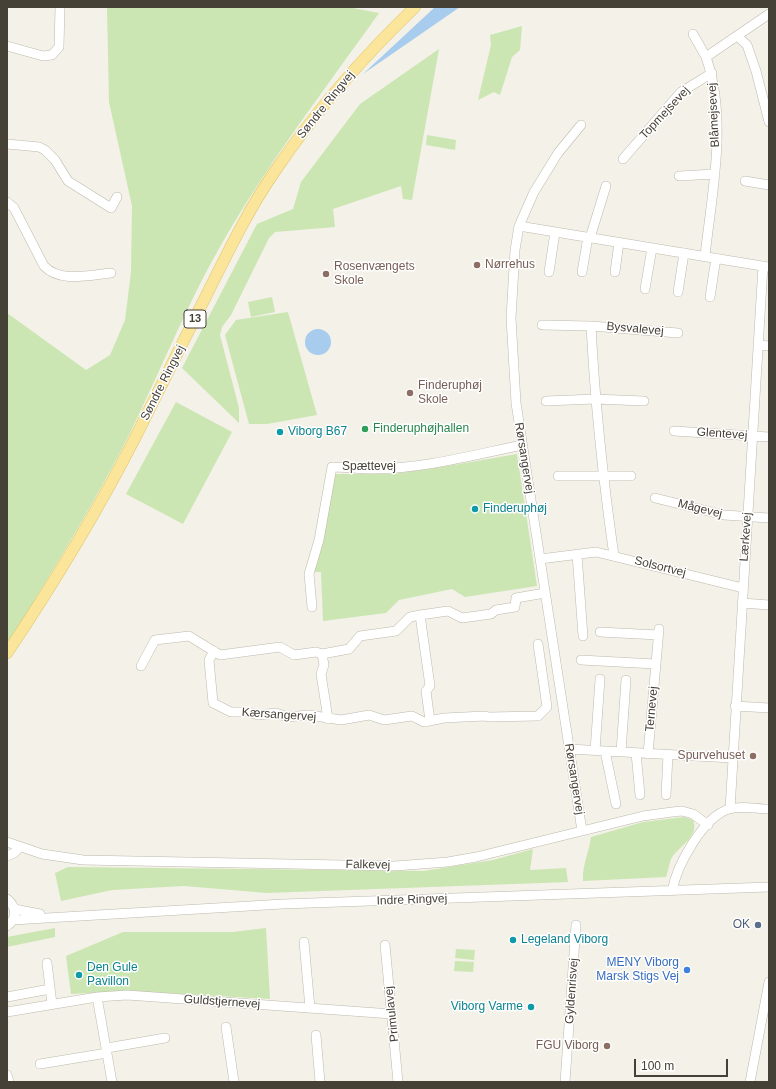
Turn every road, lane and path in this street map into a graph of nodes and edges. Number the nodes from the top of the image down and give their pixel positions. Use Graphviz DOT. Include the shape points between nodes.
graph roads {
  1 [pos="60,7"];
  2 [pos="414,7"];
  3 [pos="769,14"];
  4 [pos="693,34"];
  5 [pos="738,36"];
  6 [pos="7,46"];
  7 [pos="706,57"];
  8 [pos="712,73"];
  9 [pos="769,122"];
  10 [pos="581,125"];
  11 [pos="7,144"];
  12 [pos="623,159"];
  13 [pos="715,174"];
  14 [pos="679,176"];
  15 [pos="745,181"];
  16 [pos="769,185"];
  17 [pos="606,186"];
  18 [pos="117,197"];
  19 [pos="7,202"];
  20 [pos="519,226"];
  21 [pos="555,232"];
  22 [pos="589,237"];
  23 [pos="619,242"];
  24 [pos="652,248"];
  25 [pos="684,253"];
  26 [pos="705,256"];
  27 [pos="716,258"];
  28 [pos="766,267"];
  29 [pos="549,272"];
  30 [pos="582,272"];
  31 [pos="615,272"];
  32 [pos="111,273"];
  33 [pos="645,289"];
  34 [pos="678,292"];
  35 [pos="710,297"];
  36 [pos="542,325"];
  37 [pos="591,326"];
  38 [pos="678,333"];
  39 [pos="758,345"];
  40 [pos="769,346"];
  41 [pos="595,399"];
  42 [pos="546,400"];
  43 [pos="644,401"];
  44 [pos="674,431"];
  45 [pos="752,437"];
  46 [pos="769,437"];
  47 [pos="522,445"];
  48 [pos="558,476"];
  49 [pos="602,476"];
  50 [pos="631,476"];
  51 [pos="655,498"];
  52 [pos="747,517"];
  53 [pos="769,518"];
  54 [pos="577,554"];
  55 [pos="614,556"];
  56 [pos="540,559"];
  57 [pos="743,588"];
  58 [pos="545,593"];
  59 [pos="742,603"];
  60 [pos="769,605"];
  61 [pos="312,607"];
  62 [pos="420,615"];
  63 [pos="600,632"];
  64 [pos="583,636"];
  65 [pos="538,644"];
  66 [pos="214,651"];
  67 [pos="7,653"];
  68 [pos="322,654"];
  69 [pos="581,660"];
  70 [pos="655,664"];
  71 [pos="141,666"];
  72 [pos="600,679"];
  73 [pos="626,680"];
  74 [pos="547,706"];
  75 [pos="735,706"];
  76 [pos="562,707"];
  77 [pos="769,708"];
  78 [pos="328,719"];
  79 [pos="430,721"];
  80 [pos="569,749"];
  81 [pos="595,751"];
  82 [pos="605,751"];
  83 [pos="621,752"];
  84 [pos="636,753"];
  85 [pos="648,754"];
  86 [pos="668,755"];
  87 [pos="732,758"];
  88 [pos="640,795"];
  89 [pos="666,795"];
  90 [pos="616,804"];
  91 [pos="730,808"];
  92 [pos="769,809"];
  93 [pos="708,825"];
  94 [pos="582,831"];
  95 [pos="7,842"];
  96 [pos="20,847"];
  97 [pos="7,856"];
  98 [pos="769,887"];
  99 [pos="672,891"];
  100 [pos="7,899"];
  101 [pos="14,909"];
  102 [pos="55,916"];
  103 [pos="10,923"];
  104 [pos="576,925"];
  105 [pos="304,942"];
  106 [pos="385,945"];
  107 [pos="47,963"];
  108 [pos="769,982"];
  109 [pos="50,989"];
  110 [pos="7,997"];
  111 [pos="97,997"];
  112 [pos="52,1004"];
  113 [pos="310,1008"];
  114 [pos="7,1012"];
  115 [pos="392,1014"];
  116 [pos="226,1027"];
  117 [pos="316,1035"];
  118 [pos="165,1038"];
  119 [pos="107,1050"];
  120 [pos="40,1064"];
  121 [pos="7,1075"];
  122 [pos="9,1082"];
  123 [pos="112,1082"];
  124 [pos="234,1082"];
  125 [pos="320,1082"];
  126 [pos="398,1082"];
  127 [pos="565,1082"];
  128 [pos="750,1082"];
  1 -- 6 [label="street" via="59,47 52,55 43,56"];
  2 -- 67 [label="main road, Søndre Ringvej / 13" via="369,52 318,113 272,175 235,239 85,532"];
  3 -- 5 [label="street"];
  4 -- 7 [label="street, Blåmejsevej"];
  5 -- 7 [label="street"];
  5 -- 9 [label="street" via="747,45"];
  7 -- 8 [label="street, Blåmejsevej"];
  8 -- 12 [label="street, Topmejsevej" via="680,92"];
  8 -- 13 [label="street, Blåmejsevej" via="716,114"];
  10 -- 20 [label="street, Rørsangervej" via="558,153 534,192"];
  11 -- 18 [label="street" via="39,147 45,150 55,160 68,181 111,208"];
  13 -- 14 [label="street"];
  13 -- 26 [label="street, Blåmejsevej"];
  15 -- 16 [label="street"];
  17 -- 22 [label="street"];
  19 -- 32 [label="street" via="14,208 44,266 55,275 66,277"];
  20 -- 21 [label="street"];
  20 -- 47 [label="street, Rørsangervej" via="511,318 516,404"];
  21 -- 22 [label="street"];
  21 -- 29 [label="street"];
  22 -- 23 [label="street"];
  22 -- 30 [label="street"];
  23 -- 24 [label="street"];
  23 -- 31 [label="street"];
  24 -- 25 [label="street"];
  24 -- 33 [label="street"];
  25 -- 26 [label="street"];
  25 -- 34 [label="street"];
  26 -- 27 [label="street"];
  27 -- 28 [label="street"];
  27 -- 35 [label="street"];
  28 -- 39 [label="street, Lærkevej"];
  36 -- 37 [label="street, Bysvalevej"];
  37 -- 38 [label="street, Bysvalevej"];
  37 -- 41 [label="street, Bysvalevej"];
  39 -- 40 [label="street"];
  39 -- 45 [label="street, Lærkevej"];
  41 -- 42 [label="street"];
  41 -- 43 [label="street"];
  41 -- 49 [label="street, Bysvalevej"];
  44 -- 45 [label="street, Glentevej"];
  45 -- 46 [label="street, Glentevej"];
  45 -- 52 [label="street, Lærkevej"];
  47 -- 56 [label="street, Rørsangervej"];
  47 -- 61 [label="street, Spættevej" via="400,467 332,467 309,574"];
  48 -- 49 [label="street"];
  49 -- 50 [label="street"];
  49 -- 55 [label="street, Bysvalevej"];
  51 -- 52 [label="street, Mågevej" via="724,515"];
  52 -- 53 [label="street, Mågevej"];
  52 -- 57 [label="street, Lærkevej"];
  54 -- 55 [label="street, Solsortvej" via="596,552"];
  54 -- 56 [label="street, Solsortvej"];
  54 -- 64 [label="street"];
  55 -- 57 [label="street, Solsortvej"];
  56 -- 58 [label="street, Rørsangervej"];
  57 -- 59 [label="street, Lærkevej"];
  58 -- 62 [label="street" via="516,598 515,607 496,610 491,614 462,618 448,611"];
  58 -- 76 [label="street, Rørsangervej"];
  59 -- 60 [label="street"];
  59 -- 75 [label="street, Lærkevej"];
  62 -- 68 [label="street" via="410,617 396,631 360,636 349,649"];
  62 -- 79 [label="street" via="430,686 426,691"];
  63 -- 70 [label="street, Ternevej" via="658,632"];
  65 -- 74 [label="street"];
  66 -- 68 [label="street" via="220,655 280,647 294,655 316,652"];
  66 -- 71 [label="street" via="189,636 155,640"];
  66 -- 78 [label="street, Kærsangervej" via="209,660 213,703 231,712 258,715 276,713 287,717 309,715"];
  68 -- 78 [label="street, Kærsangervej" via="324,666 321,674"];
  69 -- 70 [label="street"];
  70 -- 85 [label="street, Ternevej"];
  72 -- 81 [label="street"];
  73 -- 83 [label="street"];
  74 -- 76 [label="street"];
  74 -- 79 [label="street, Kærsangervej" via="538,716 485,716"];
  75 -- 77 [label="street"];
  75 -- 87 [label="street, Lærkevej"];
  76 -- 80 [label="street, Rørsangervej"];
  78 -- 79 [label="street, Kærsangervej" via="341,720 369,715 384,720 412,716 424,722"];
  80 -- 81 [label="street"];
  80 -- 94 [label="street, Rørsangervej"];
  81 -- 82 [label="street"];
  82 -- 83 [label="street"];
  82 -- 90 [label="street"];
  83 -- 84 [label="street"];
  84 -- 85 [label="street"];
  84 -- 88 [label="street"];
  85 -- 86 [label="street"];
  86 -- 87 [label="street"];
  86 -- 89 [label="street"];
  87 -- 91 [label="street, Lærkevej"];
  91 -- 92 [label="street"];
  91 -- 93 [label="street" via="718,813"];
  93 -- 94 [label="street, Falkevej" via="693,814 682,811 644,816"];
  93 -- 99 [label="street" via="681,862"];
  94 -- 96 [label="street, Falkevej" via="476,857 395,866 83,860 42,854"];
  95 -- 96 [label="street, Falkevej"];
  96 -- 97 [label="street"];
  98 -- 99 [label="street, Indre Ringvej"];
  99 -- 102 [label="street, Indre Ringvej" via="275,904"];
  100 -- 101 [label="street"];
  101 -- 102 [label="street, Indre Ringvej"];
  101 -- 103 [label="street"];
  102 -- 103 [label="street, Indre Ringvej"];
  104 -- 127 [label="street, Gyldenrisvej"];
  105 -- 113 [label="street"];
  106 -- 115 [label="street, Primulavej"];
  107 -- 109 [label="street"];
  108 -- 128 [label="street"];
  109 -- 110 [label="street"];
  109 -- 112 [label="street"];
  111 -- 112 [label="street, Guldstjernevej"];
  111 -- 113 [label="street, Guldstjernevej" via="155,997"];
  111 -- 119 [label="street"];
  112 -- 114 [label="street, Guldstjernevej"];
  113 -- 115 [label="street, Guldstjernevej"];
  115 -- 126 [label="street, Primulavej"];
  116 -- 124 [label="street"];
  117 -- 125 [label="street"];
  118 -- 119 [label="street"];
  119 -- 120 [label="street"];
  119 -- 123 [label="street"];
  121 -- 122 [label="street"];
}
